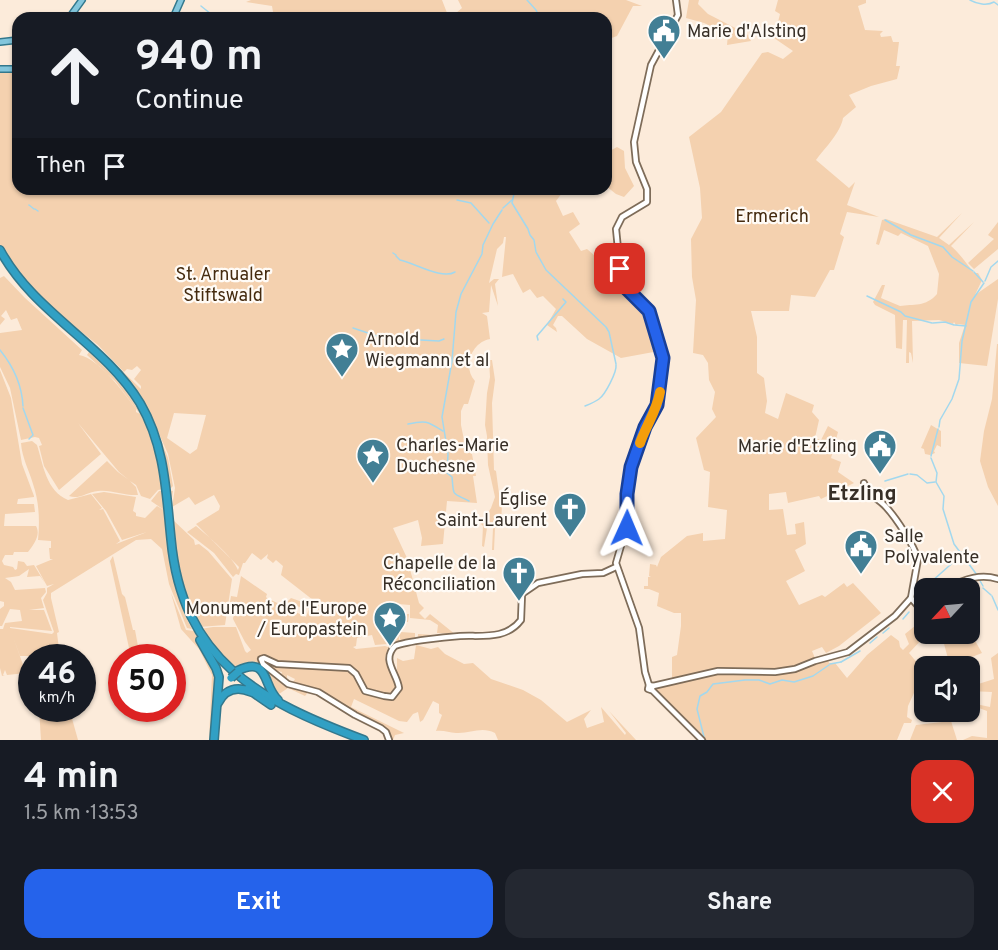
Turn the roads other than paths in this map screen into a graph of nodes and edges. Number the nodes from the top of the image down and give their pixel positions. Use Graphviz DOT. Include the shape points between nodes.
graph roads {
  1 [pos="675,0"];
  2 [pos="0,250"];
  3 [pos="0,255"];
  4 [pos="87,346"];
  5 [pos="94,352"];
  6 [pos="864,483"];
  7 [pos="616,567"];
  8 [pos="974,578"];
  9 [pos="996,579"];
  10 [pos="911,598"];
  11 [pos="914,601"];
  12 [pos="197,632"];
  13 [pos="234,674"];
  14 [pos="243,680"];
  15 [pos="652,687"];
  16 [pos="255,694"];
  17 [pos="265,696"];
  18 [pos="217,698"];
  19 [pos="283,703"];
  20 [pos="217,712"];
  21 [pos="296,715"];
  22 [pos="321,723"];
  23 [pos="215,739"];
  24 [pos="356,740"];
  25 [pos="364,740"];
  26 [pos="389,740"];
  27 [pos="702,740"];
  1 -- 7 [label="street" via="679,11 649,71 634,146 648,201 625,214 617,227 621,276 627,289 649,311 663,361 657,405 633,460 627,525"];
  2 -- 4 [label="highway" via="29,292"];
  3 -- 4 [label="highway" via="32,299"];
  4 -- 5 [label="highway"];
  5 -- 12 [label="highway" via="133,396 153,437 162,473 174,574 183,605"];
  5 -- 14 [label="highway" via="130,389 156,436 165,473 174,566 187,609 213,651"];
  6 -- 10 [label="street" via="867,491 888,509 917,556 919,564"];
  7 -- 15 [label="street" via="638,623 645,672"];
  7 -- 26 [label="street" via="603,573 546,580 526,590 521,599 521,620 507,632 392,648 389,661 399,688 390,697 365,690 349,668 261,660 288,684 318,692 381,728"];
  8 -- 9 [label="street"];
  10 -- 11 [label="street"];
  10 -- 15 [label="street" via="895,616 848,652 795,669 718,671"];
  12 -- 13 [label="highway" via="213,655"];
  12 -- 18 [label="highway" via="217,671"];
  13 -- 14 [label="highway" via="254,668 263,676 257,685"];
  13 -- 16 [label="highway"];
  13 -- 18 [label="highway"];
  13 -- 19 [label="highway" via="249,667 260,669 273,695"];
  13 -- 20 [label="highway" via="220,694"];
  13 -- 21 [label="highway" via="263,697"];
  14 -- 17 [label="highway"];
  15 -- 27 [label="street"];
  16 -- 20 [label="highway" via="231,690 220,698"];
  16 -- 21 [label="highway"];
  17 -- 19 [label="highway"];
  17 -- 22 [label="highway"];
  18 -- 23 [label="highway"];
  19 -- 22 [label="highway"];
  20 -- 23 [label="highway"];
  21 -- 24 [label="highway"];
  22 -- 25 [label="highway"];
}
